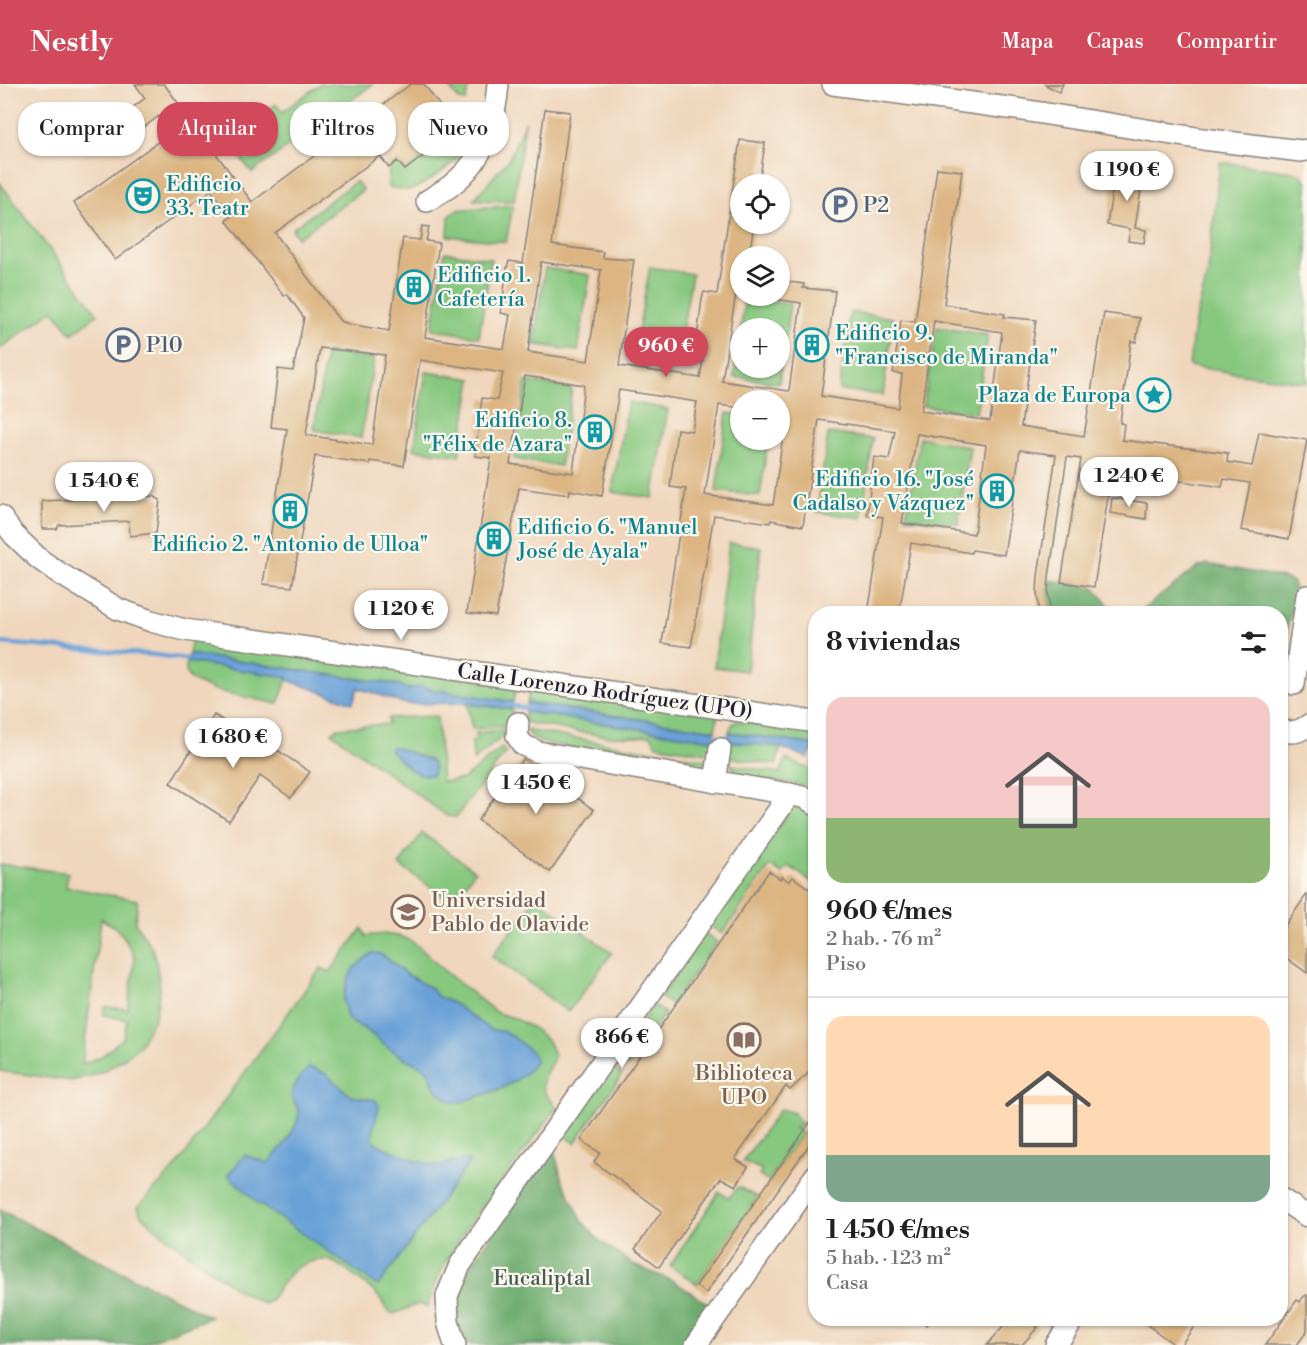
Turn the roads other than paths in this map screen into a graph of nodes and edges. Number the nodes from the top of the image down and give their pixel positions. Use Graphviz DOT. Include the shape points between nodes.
graph roads {
  1 [pos="833,84"];
  2 [pos="498,87"];
  3 [pos="1305,152"];
  4 [pos="427,201"];
  5 [pos="0,516"];
  6 [pos="1307,596"];
  7 [pos="1294,687"];
  8 [pos="808,722"];
  9 [pos="518,723"];
  10 [pos="1307,726"];
  11 [pos="1288,734"];
  12 [pos="720,749"];
  13 [pos="715,782"];
  14 [pos="790,794"];
  15 [pos="808,799"];
  16 [pos="808,1186"];
  17 [pos="1288,1204"];
  18 [pos="1307,1216"];
  19 [pos="1069,1326"];
  20 [pos="455,1345"];
  21 [pos="696,1345"];
  22 [pos="1056,1345"];
  1 -- 3 [label="street"];
  2 -- 4 [label="street" via="490,131 473,165"];
  5 -- 8 [label="street, Calle Lorenzo Rodríguez (UPO)" via="14,535 46,564 118,609 185,630 725,719"];
  6 -- 7 [label="street"];
  9 -- 13 [label="street" via="517,736 538,752"];
  10 -- 11 [label="street"];
  12 -- 13 [label="street"];
  13 -- 14 [label="street"];
  14 -- 15 [label="street"];
  14 -- 20 [label="street" via="460,1265 447,1296 448,1322"];
  16 -- 21 [label="street"];
  17 -- 18 [label="street"];
  19 -- 22 [label="street"];
}
